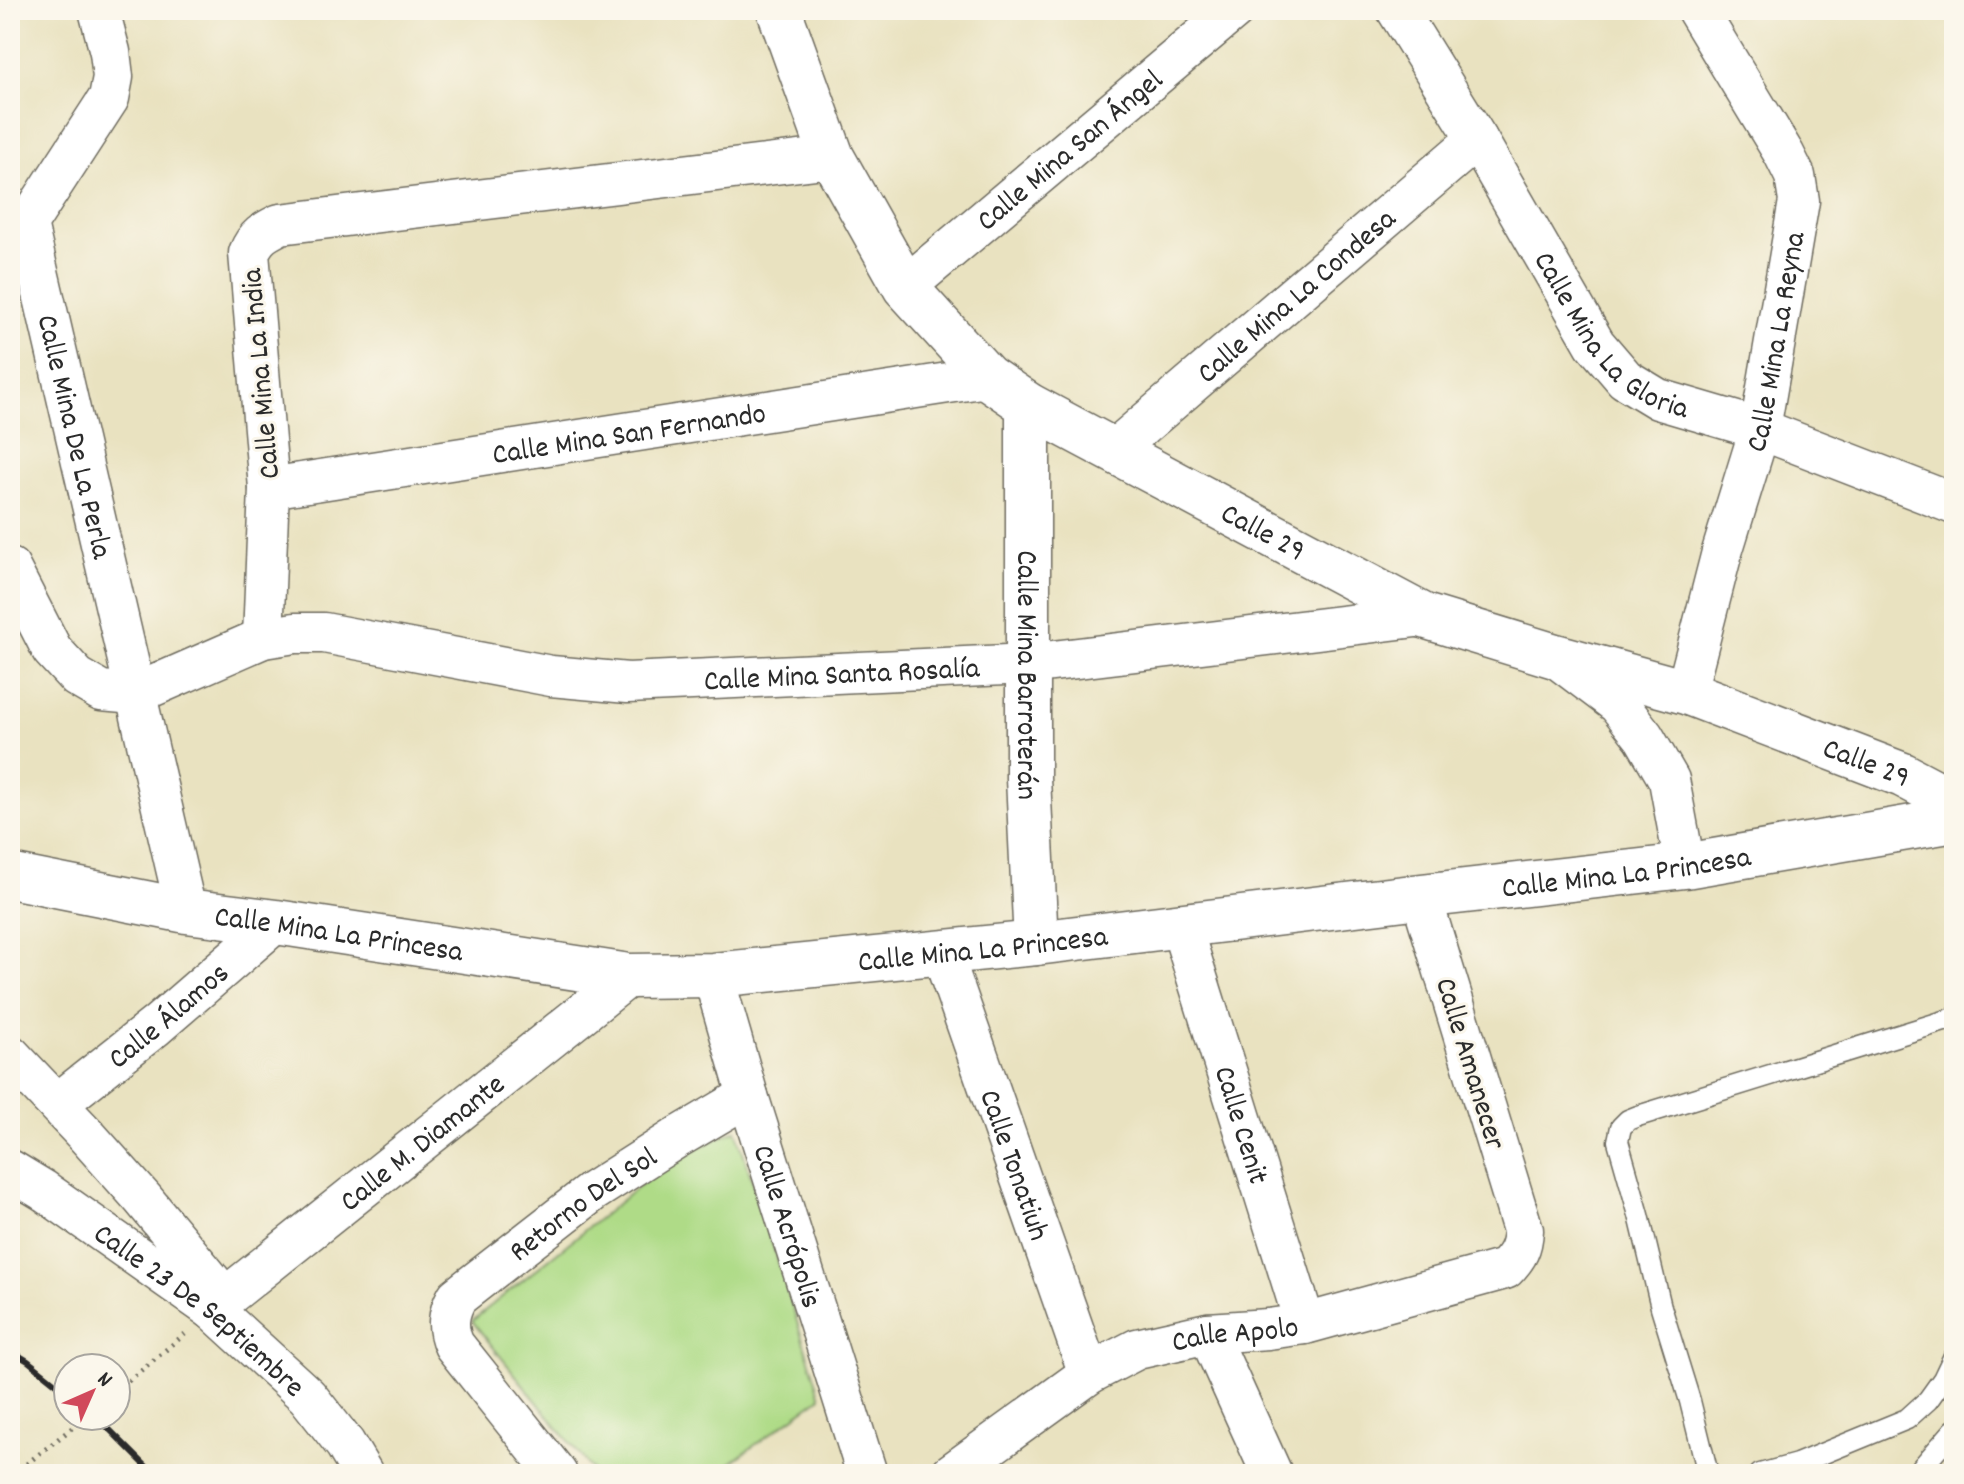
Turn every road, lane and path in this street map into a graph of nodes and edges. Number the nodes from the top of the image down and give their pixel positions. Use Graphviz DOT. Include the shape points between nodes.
graph roads {
  1 [pos="99,10"];
  2 [pos="779,10"];
  3 [pos="1234,10"];
  4 [pos="1397,10"];
  5 [pos="1697,10"];
  6 [pos="1477,139"];
  7 [pos="832,157"];
  8 [pos="19,225"];
  9 [pos="905,287"];
  10 [pos="987,377"];
  11 [pos="1028,405"];
  12 [pos="1760,429"];
  13 [pos="1113,451"];
  14 [pos="269,488"];
  15 [pos="1954,504"];
  16 [pos="10,568"];
  17 [pos="1424,616"];
  18 [pos="263,638"];
  19 [pos="1555,656"];
  20 [pos="1028,664"];
  21 [pos="1686,692"];
  22 [pos="135,694"];
  23 [pos="1954,802"];
  24 [pos="1954,820"];
  25 [pos="1685,866"];
  26 [pos="10,876"];
  27 [pos="1421,896"];
  28 [pos="186,911"];
  29 [pos="276,922"];
  30 [pos="1181,926"];
  31 [pos="1036,943"];
  32 [pos="942,953"];
  33 [pos="713,975"];
  34 [pos="629,976"];
  35 [pos="1954,1018"];
  36 [pos="10,1055"];
  37 [pos="748,1096"];
  38 [pos="57,1104"];
  39 [pos="10,1170"];
  40 [pos="1523,1230"];
  41 [pos="219,1304"];
  42 [pos="1305,1324"];
  43 [pos="1208,1333"];
  44 [pos="1954,1356"];
  45 [pos="1089,1374"];
  46 [pos="132,1377"];
  47 [pos="1954,1430"];
  48 [pos="67,1432"];
  49 [pos="14,1474"];
  50 [pos="363,1474"];
  51 [pos="557,1474"];
  52 [pos="867,1474"];
  53 [pos="951,1474"];
  54 [pos="1272,1474"];
  55 [pos="1708,1474"];
  56 [pos="1760,1474"];
  57 [pos="1916,1474"];
  1 -- 8 [label="street, Calle Mina De La Perla" via="113,77 109,98"];
  2 -- 7 [label="street, Calle 29"];
  3 -- 9 [label="street, Calle Mina San Ángel"];
  4 -- 6 [label="street, Calle Mina La Gloria"];
  5 -- 12 [label="street, Calle Mina La Reyna" via="1784,154 1799,201"];
  6 -- 12 [label="street, Calle Mina La Gloria" via="1595,344 1625,379 1658,399"];
  6 -- 13 [label="street, Calle Mina La Condesa"];
  7 -- 9 [label="street, Calle 29"];
  7 -- 14 [label="street, Calle Mina La India" via="280,224 265,231 249,253"];
  8 -- 22 [label="street, Calle Mina De La Perla"];
  9 -- 10 [label="street, Calle 29"];
  10 -- 11 [label="street, Calle 29"];
  10 -- 14 [label="street, Calle Mina San Fernando"];
  11 -- 13 [label="street, Calle 29"];
  11 -- 20 [label="street, Calle Mina Barroterán"];
  12 -- 15 [label="street, Calle Mina La Gloria"];
  12 -- 21 [label="street, Calle Mina La Reyna"];
  13 -- 17 [label="street, Calle 29"];
  14 -- 18 [label="street, Calle Mina La India"];
  16 -- 22 [label="street" via="52,650 77,677 101,691"];
  17 -- 19 [label="street, Calle 29"];
  17 -- 20 [label="street, Calle Mina Santa Rosalía"];
  18 -- 20 [label="street, Calle Mina Santa Rosalía" via="324,633 551,676 628,683"];
  18 -- 22 [label="street"];
  19 -- 21 [label="street, Calle 29"];
  19 -- 25 [label="street" via="1618,704 1644,737 1669,780"];
  20 -- 31 [label="street, Calle Mina Barroterán"];
  21 -- 23 [label="street, Calle 29" via="1903,775"];
  22 -- 28 [label="street"];
  24 -- 25 [label="street, Calle Mina La Princesa"];
  25 -- 27 [label="street, Calle Mina La Princesa"];
  26 -- 28 [label="street, Calle Mina La Princesa"];
  27 -- 30 [label="street, Calle Mina La Princesa"];
  27 -- 40 [label="street, Calle Amanecer"];
  28 -- 29 [label="street, Calle Mina La Princesa"];
  29 -- 34 [label="street, Calle Mina La Princesa"];
  29 -- 38 [label="street, Calle Álamos"];
  30 -- 31 [label="street, Calle Mina La Princesa"];
  30 -- 42 [label="street, Calle Cenit"];
  31 -- 32 [label="street, Calle Mina La Princesa"];
  32 -- 33 [label="street, Calle Mina La Princesa"];
  32 -- 45 [label="street, Calle Tonatiuh"];
  33 -- 34 [label="street, Calle Mina La Princesa"];
  33 -- 37 [label="street, Calle Acrópolis"];
  34 -- 41 [label="street, Calle M. Diamante"];
  35 -- 55 [label="lane" via="1638,1116 1621,1127 1618,1141"];
  36 -- 38 [label="street"];
  37 -- 51 [label="street, Retorno Del Sol" via="592,1192 457,1297 451,1308 449,1334 454,1345"];
  37 -- 52 [label="street, Calle Acrópolis"];
  38 -- 41 [label="street" via="143,1199"];
  39 -- 41 [label="street, Calle 23 De Septiembre"];
  40 -- 42 [label="street, Calle Apolo" via="1522,1246 1505,1269"];
  41 -- 46 [label="path"];
  41 -- 50 [label="street, Calle 23 De Septiembre" via="307,1396"];
  42 -- 43 [label="street, Calle Apolo"];
  43 -- 45 [label="street, Calle Apolo" via="1137,1349"];
  43 -- 54 [label="street"];
  44 -- 56 [label="lane" via="1928,1400 1907,1419"];
  45 -- 53 [label="street, Calle Apolo"];
  47 -- 57 [label="lane"];
  48 -- 49 [label="path"];
}
